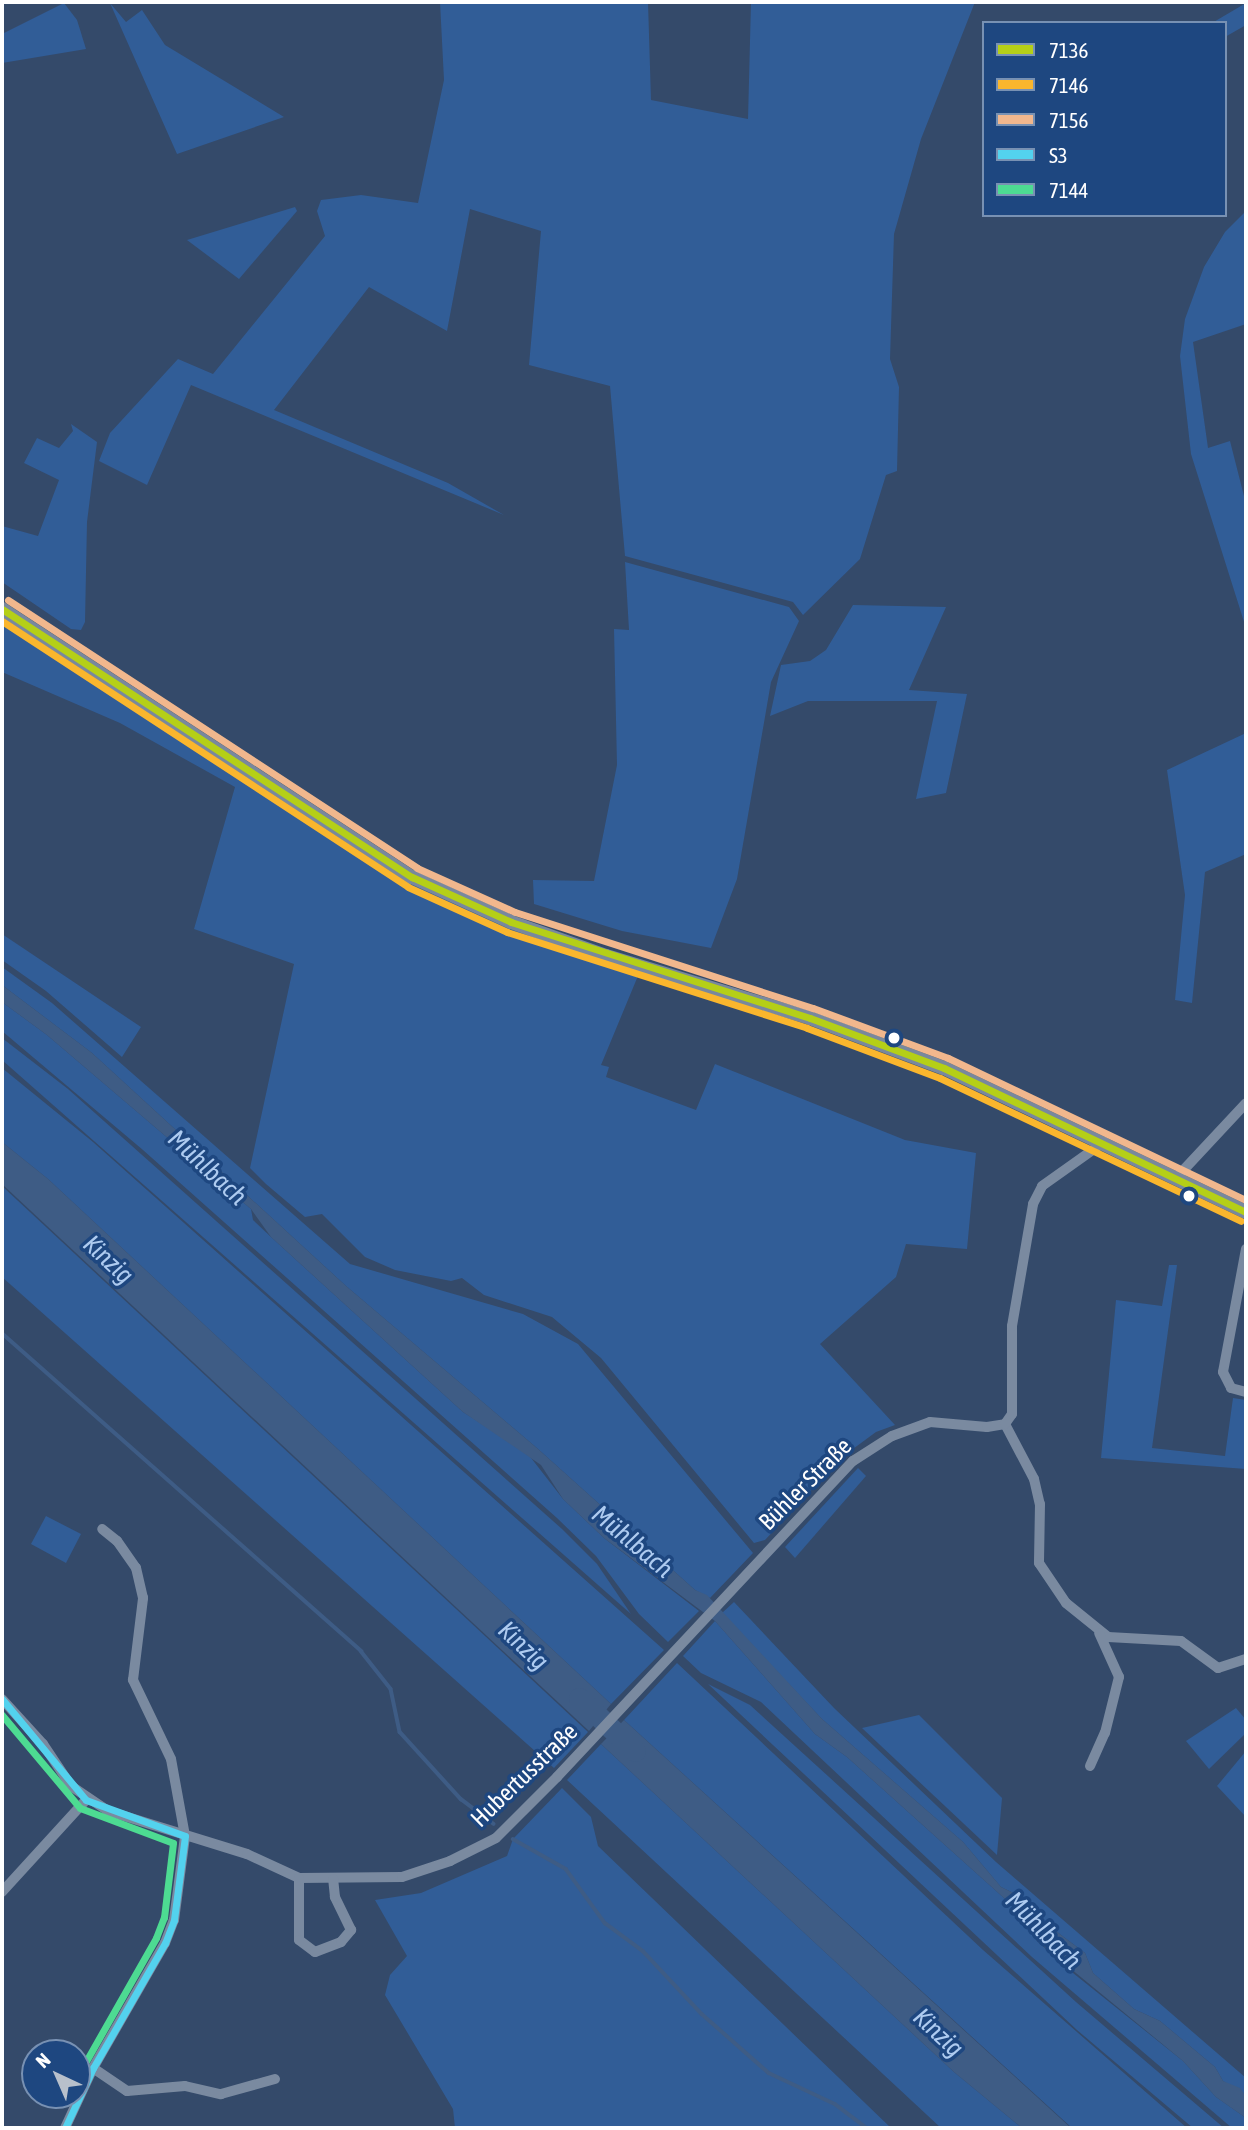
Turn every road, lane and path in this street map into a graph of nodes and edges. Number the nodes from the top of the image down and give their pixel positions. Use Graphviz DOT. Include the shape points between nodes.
graph roads {
  1 [pos="2,609"];
  2 [pos="1246,1103"];
  3 [pos="1104,1142"];
  4 [pos="1177,1177"];
  5 [pos="1246,1212"];
  6 [pos="1246,1249"];
  7 [pos="1246,1392"];
  8 [pos="1005,1424"];
  9 [pos="102,1529"];
  10 [pos="1099,1633"];
  11 [pos="673,1654"];
  12 [pos="1246,1659"];
  13 [pos="2,1699"];
  14 [pos="1090,1766"];
  15 [pos="86,1800"];
  16 [pos="185,1836"];
  17 [pos="299,1878"];
  18 [pos="333,1879"];
  19 [pos="3,1888"];
  20 [pos="93,2068"];
  21 [pos="275,2080"];
  22 [pos="65,2128"];
  1 -- 3 [label="main road" via="412,877 511,922 606,957 890,1046"];
  2 -- 4 [label="street"];
  3 -- 4 [label="main road"];
  3 -- 8 [label="street" via="1042,1186 1033,1204 1012,1326 1012,1404"];
  4 -- 5 [label="main road"];
  6 -- 7 [label="street" via="1223,1372 1231,1388"];
  8 -- 10 [label="street" via="1034,1479 1040,1504 1039,1563 1066,1603"];
  8 -- 11 [label="street, Bühler Straße" via="930,1422 876,1444 830,1484"];
  9 -- 16 [label="street" via="136,1568 143,1598 133,1680 171,1759"];
  10 -- 12 [label="street" via="1117,1639 1181,1640 1218,1668"];
  10 -- 14 [label="street" via="1119,1677 1105,1733"];
  11 -- 18 [label="street, Hubertusstraße" via="496,1838 450,1861 402,1877"];
  13 -- 15 [label="street"];
  15 -- 16 [label="street, Hubertusstraße"];
  15 -- 19 [label="street"];
  16 -- 17 [label="street, Hubertusstraße" via="247,1854"];
  16 -- 20 [label="street" via="174,1920 165,1944"];
  17 -- 18 [label="street, Hubertusstraße"];
  17 -- 18 [label="street" via="299,1940 315,1952 328,1950 351,1930 335,1898"];
  20 -- 21 [label="street" via="127,2091 185,2086 221,2094"];
  20 -- 22 [label="street"];
}
